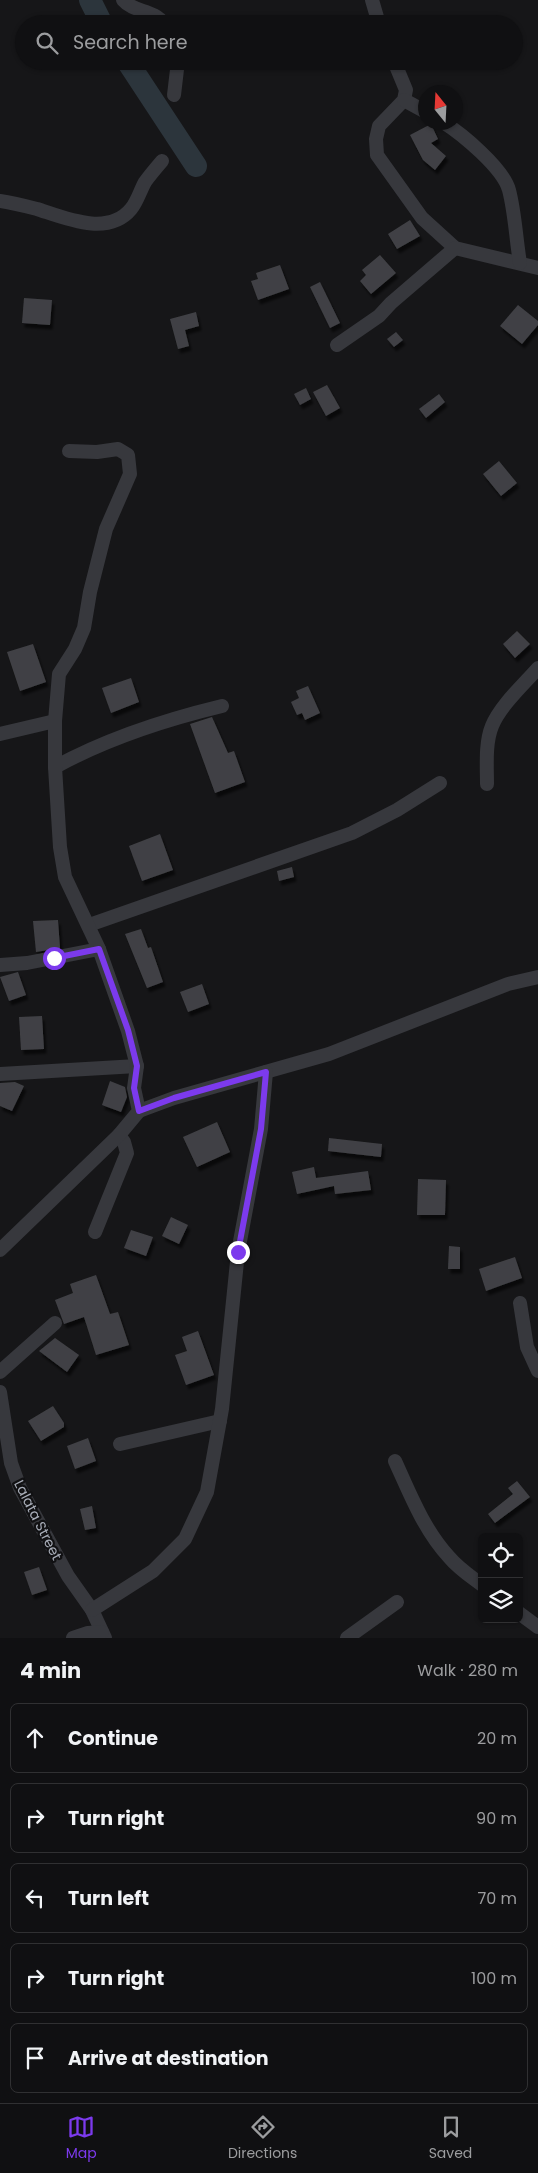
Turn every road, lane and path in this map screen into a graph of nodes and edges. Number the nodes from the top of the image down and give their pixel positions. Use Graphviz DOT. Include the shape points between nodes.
graph roads {
  1 [pos="123,0"];
  2 [pos="372,0"];
  3 [pos="151,15"];
  4 [pos="376,15"];
  5 [pos="177,70"];
  6 [pos="398,70"];
  7 [pos="174,95"];
  8 [pos="404,100"];
  9 [pos="418,108"];
  10 [pos="455,130"];
  11 [pos="162,161"];
  12 [pos="0,201"];
  13 [pos="455,248"];
  14 [pos="520,263"];
  15 [pos="538,268"];
  16 [pos="337,345"];
  17 [pos="69,451"];
  18 [pos="538,668"];
  19 [pos="222,706"];
  20 [pos="55,721"];
  21 [pos="0,734"];
  22 [pos="55,767"];
  23 [pos="440,783"];
  24 [pos="487,784"];
  25 [pos="89,925"];
  26 [pos="99,949"];
  27 [pos="0,965"];
  28 [pos="538,976"];
  29 [pos="137,1066"];
  30 [pos="266,1072"];
  31 [pos="0,1074"];
  32 [pos="139,1111"];
  33 [pos="119,1135"];
  34 [pos="95,1232"];
  35 [pos="0,1250"];
  36 [pos="520,1303"];
  37 [pos="55,1323"];
  38 [pos="538,1371"];
  39 [pos="0,1372"];
  40 [pos="0,1392"];
  41 [pos="220,1421"];
  42 [pos="120,1444"];
  43 [pos="395,1462"];
  44 [pos="478,1582"];
  45 [pos="397,1602"];
  46 [pos="92,1610"];
  47 [pos="523,1616"];
  48 [pos="538,1627"];
  49 [pos="104,1635"];
  50 [pos="73,1638"];
  51 [pos="346,1638"];
  1 -- 3 [label="street" via="128,7"];
  2 -- 4 [label="street"];
  5 -- 7 [label="street"];
  6 -- 8 [label="street" via="406,90"];
  8 -- 9 [label="street"];
  8 -- 13 [label="street" via="379,126 377,155 422,218"];
  10 -- 14 [label="street" via="496,168 509,188"];
  11 -- 12 [label="street" via="145,182 132,209 122,218 112,221 77,222"];
  13 -- 14 [label="street"];
  13 -- 16 [label="street" via="379,316"];
  14 -- 15 [label="street"];
  17 -- 20 [label="street" via="118,449 128,455 130,474 106,529 84,628 75,649 60,669"];
  18 -- 24 [label="street" via="492,725 488,740"];
  19 -- 22 [label="street" via="133,731"];
  20 -- 21 [label="street"];
  20 -- 22 [label="street"];
  22 -- 25 [label="street" via="65,876"];
  23 -- 25 [label="street" via="352,833"];
  25 -- 26 [label="street"];
  26 -- 27 [label="street"];
  26 -- 29 [label="street" via="128,1030"];
  28 -- 30 [label="street" via="508,984 329,1054"];
  29 -- 31 [label="street"];
  29 -- 32 [label="street" via="134,1088"];
  30 -- 32 [label="street"];
  30 -- 41 [label="street" via="260,1137 238,1252"];
  32 -- 33 [label="street"];
  33 -- 34 [label="street" via="127,1153"];
  33 -- 35 [label="street"];
  36 -- 38 [label="street" via="527,1347"];
  37 -- 39 [label="street"];
  40 -- 46 [label="street, Lalata Street" via="11,1463 20,1488 68,1576"];
  41 -- 42 [label="street"];
  41 -- 46 [label="street" via="207,1492 186,1539 153,1571"];
  43 -- 44 [label="street" via="414,1505 438,1543 461,1570"];
  45 -- 51 [label="street"];
  46 -- 49 [label="street, Lalata Street"];
  47 -- 48 [label="street"];
  49 -- 50 [label="street" via="88,1634"];
}
